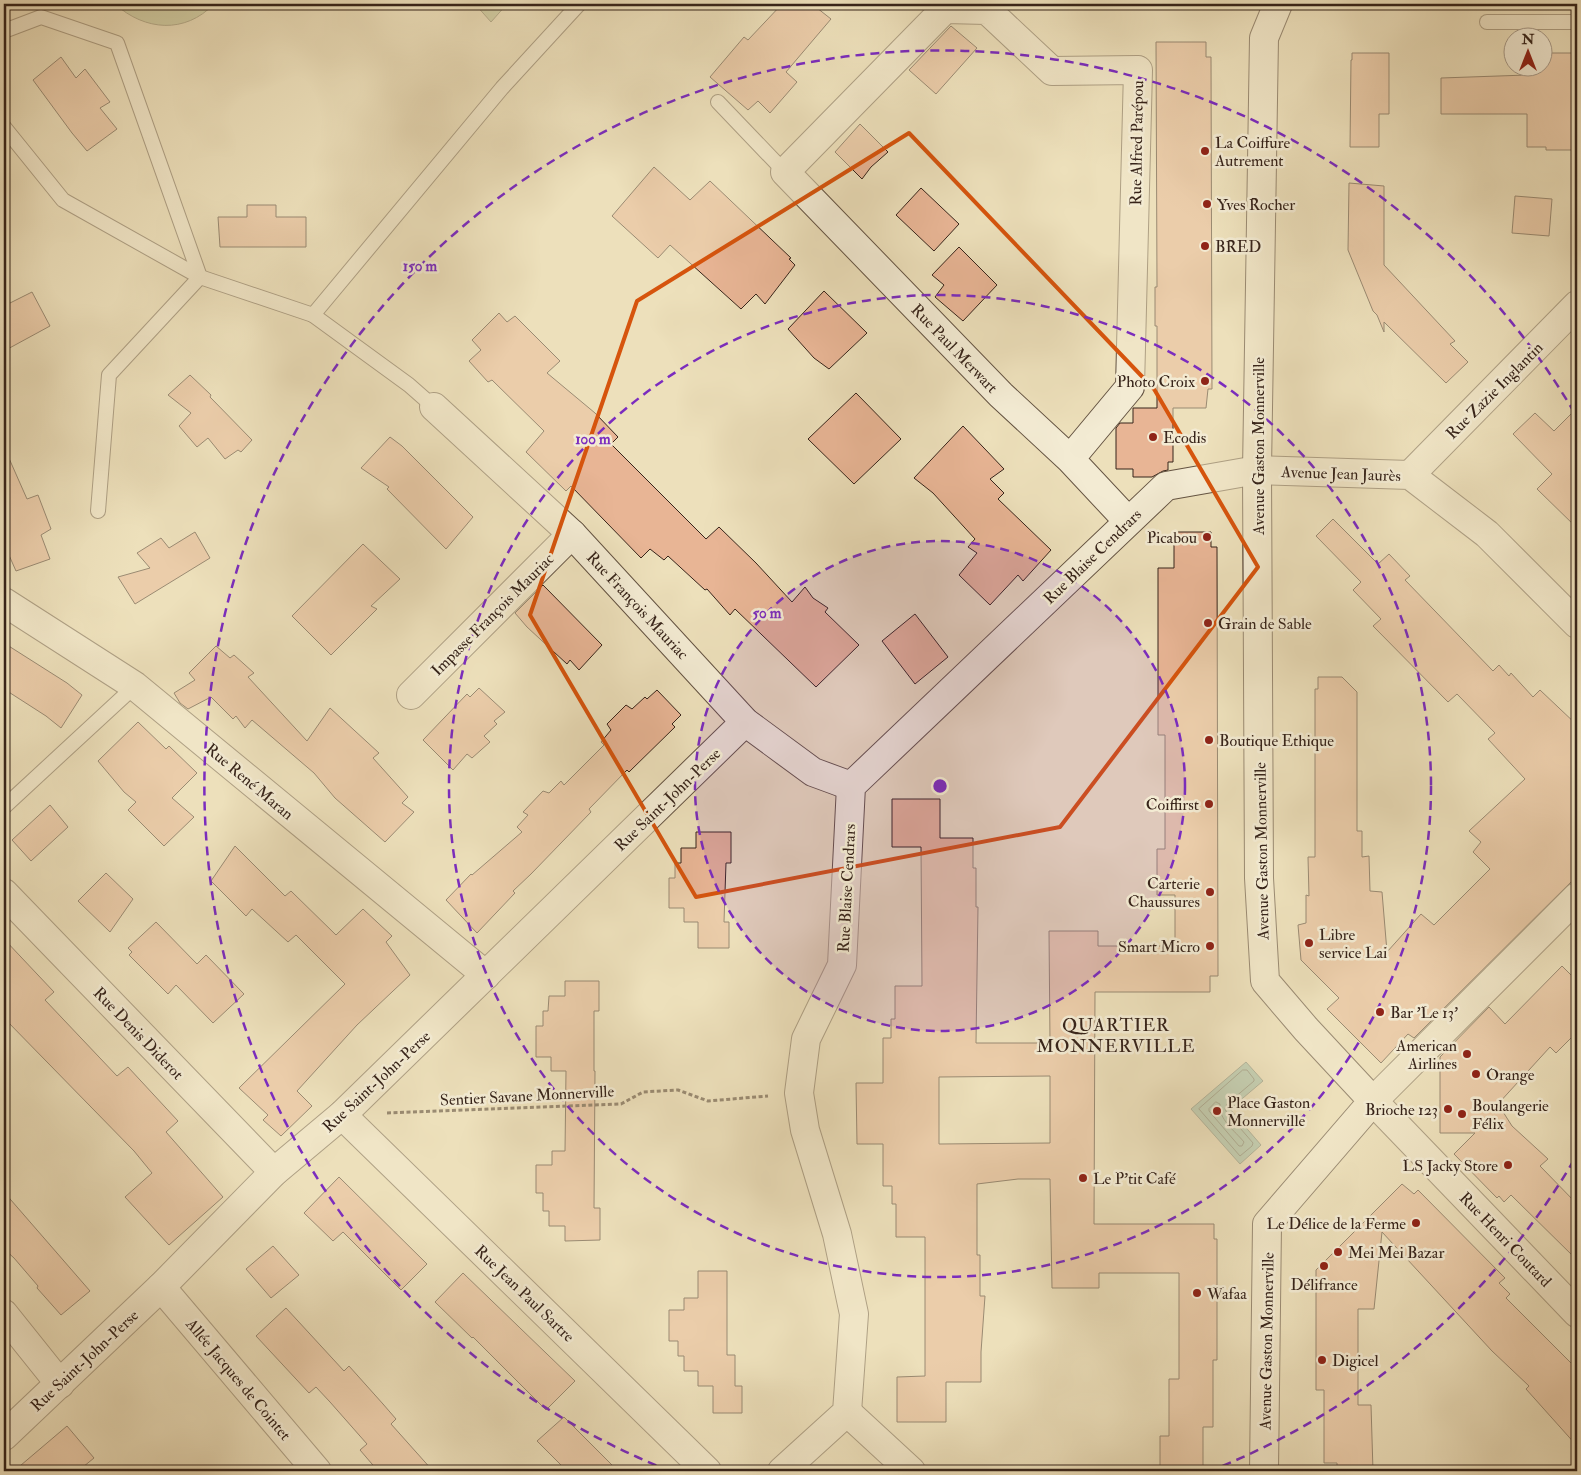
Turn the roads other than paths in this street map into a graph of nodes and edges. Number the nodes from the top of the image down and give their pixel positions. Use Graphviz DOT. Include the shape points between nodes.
graph roads {
  1 [pos="579,4"];
  2 [pos="1278,4"];
  3 [pos="1487,22"];
  4 [pos="1577,22"];
  5 [pos="4,31"];
  6 [pos="718,102"];
  7 [pos="4,127"];
  8 [pos="785,172"];
  9 [pos="200,277"];
  10 [pos="1577,305"];
  11 [pos="313,315"];
  12 [pos="434,407"];
  13 [pos="1070,459"];
  14 [pos="1257,470"];
  15 [pos="1410,475"];
  16 [pos="98,510"];
  17 [pos="1128,521"];
  18 [pos="572,534"];
  19 [pos="4,602"];
  20 [pos="1577,624"];
  21 [pos="135,686"];
  22 [pos="411,695"];
  23 [pos="746,722"];
  24 [pos="851,786"];
  25 [pos="4,807"];
  26 [pos="4,894"];
  27 [pos="1577,897"];
  28 [pos="486,975"];
  29 [pos="1372,1101"];
  30 [pos="342,1115"];
  31 [pos="274,1172"];
  32 [pos="161,1288"];
  33 [pos="1577,1313"];
  34 [pos="4,1314"];
  35 [pos="60,1384"];
  36 [pos="847,1412"];
  37 [pos="4,1436"];
  38 [pos="317,1471"];
  39 [pos="707,1471"];
  40 [pos="782,1471"];
  41 [pos="911,1471"];
  42 [pos="1264,1471"];
  1 -- 11 [label="lane" via="502,88"];
  2 -- 14 [label="street, Avenue Gaston Monnerville" via="1264,38"];
  3 -- 4 [label="lane"];
  5 -- 9 [label="lane" via="40,17 117,43"];
  6 -- 8 [label="lane"];
  7 -- 9 [label="lane" via="63,200"];
  8 -- 13 [label="street, Rue Paul Merwart" via="1001,395"];
  8 -- 13 [label="street, Rue Alfred Parépou" via="945,9 987,10 1052,71 1138,70 1130,387"];
  9 -- 11 [label="lane"];
  9 -- 16 [label="lane" via="109,375"];
  10 -- 15 [label="street, Rue Zazie Inglantin"];
  11 -- 12 [label="lane" via="416,390"];
  12 -- 18 [label="street, Rue François Mauriac"];
  13 -- 17 [label="street, Rue Paul Merwart"];
  14 -- 15 [label="street, Avenue Jean Jaurès"];
  14 -- 17 [label="street, Rue Blaise Cendrars" via="1166,486"];
  14 -- 29 [label="street, Avenue Gaston Monnerville" via="1259,878 1265,981"];
  15 -- 20 [label="street, Avenue Jean Jaurès" via="1487,534"];
  17 -- 24 [label="street, Rue Blaise Cendrars"];
  18 -- 22 [label="street, Impasse François Mauriac"];
  18 -- 23 [label="street, Rue François Mauriac"];
  19 -- 21 [label="street, Rue René Maran"];
  21 -- 25 [label="lane"];
  21 -- 28 [label="street, Rue René Maran"];
  23 -- 24 [label="street, Rue François Mauriac" via="813,772"];
  23 -- 28 [label="street, Rue Saint-John-Perse"];
  24 -- 36 [label="street, Rue Blaise Cendrars" via="842,966 806,1039 799,1093 805,1130 837,1234 854,1314"];
  26 -- 31 [label="street, Rue Denis Diderot"];
  27 -- 29 [label="street"];
  28 -- 30 [label="street, Rue Saint-John-Perse"];
  29 -- 33 [label="street, Rue Henri Coutard"];
  29 -- 42 [label="street, Avenue Gaston Monnerville" via="1267,1224"];
  30 -- 31 [label="street, Rue Saint-John-Perse"];
  30 -- 39 [label="street, Rue Jean Paul Sartre"];
  31 -- 32 [label="street, Rue Saint-John-Perse"];
  32 -- 35 [label="street, Rue Saint-John-Perse"];
  32 -- 38 [label="street, Allée Jacques de Cointet"];
  34 -- 35 [label="street"];
  35 -- 37 [label="street, Rue Saint-John-Perse"];
  36 -- 40 [label="street"];
  36 -- 41 [label="street"];
}
